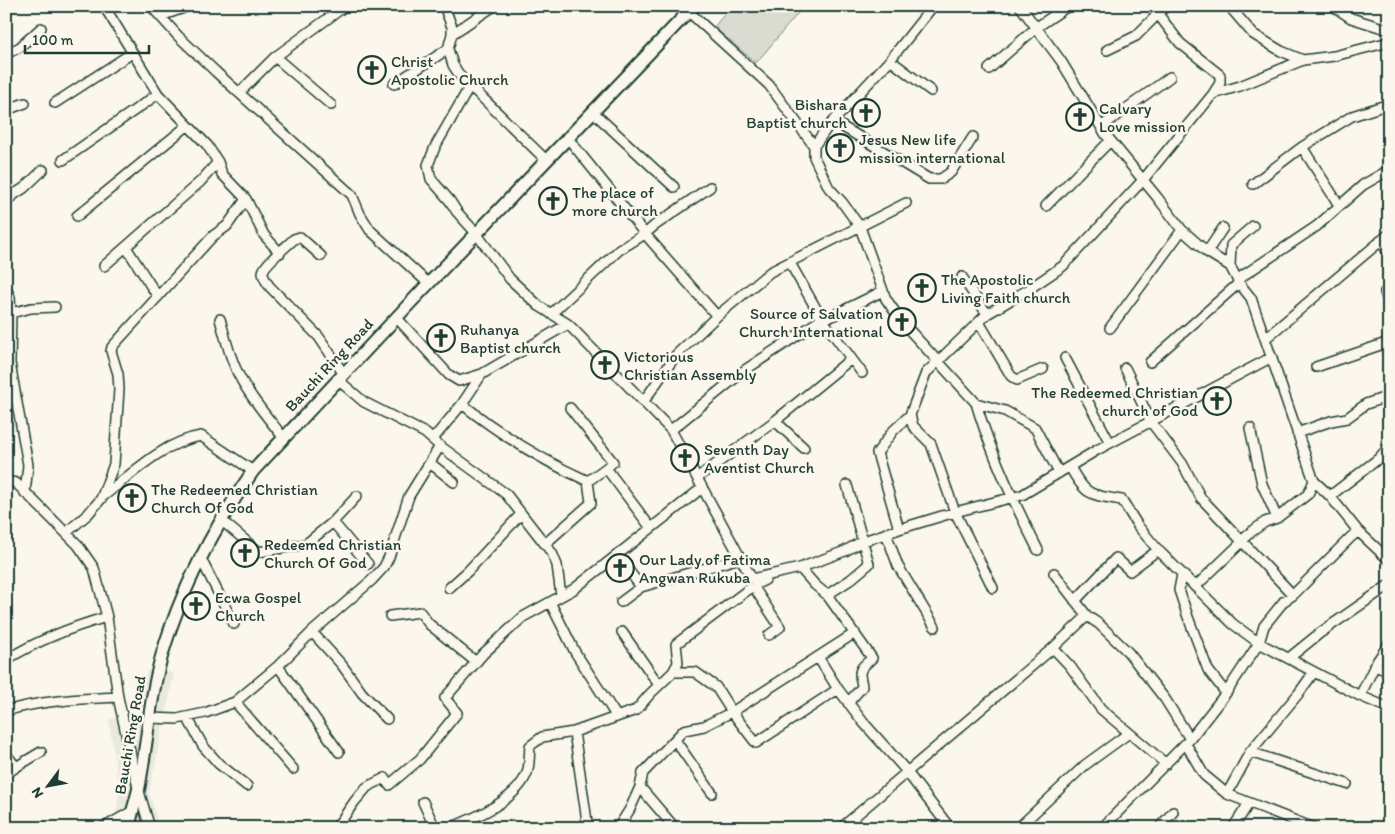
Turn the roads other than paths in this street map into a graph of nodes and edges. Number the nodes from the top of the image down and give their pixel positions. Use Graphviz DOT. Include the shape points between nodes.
graph roads {
  1 [pos="104,6"];
  2 [pos="151,6"];
  3 [pos="189,6"];
  4 [pos="345,6"];
  5 [pos="444,6"];
  6 [pos="494,6"];
  7 [pos="933,6"];
  8 [pos="1020,6"];
  9 [pos="1068,6"];
  10 [pos="1166,6"];
  11 [pos="1229,6"];
  12 [pos="1333,6"];
  13 [pos="692,9"];
  14 [pos="1158,14"];
  15 [pos="161,16"];
  16 [pos="1036,27"];
  17 [pos="41,28"];
  18 [pos="1389,30"];
  19 [pos="452,34"];
  20 [pos="1389,42"];
  21 [pos="448,49"];
  22 [pos="1107,50"];
  23 [pos="132,53"];
  24 [pos="6,54"];
  25 [pos="276,57"];
  26 [pos="890,60"];
  27 [pos="1303,60"];
  28 [pos="989,69"];
  29 [pos="1170,77"];
  30 [pos="394,84"];
  31 [pos="470,86"];
  32 [pos="931,92"];
  33 [pos="239,93"];
  34 [pos="158,94"];
  35 [pos="1213,94"];
  36 [pos="25,103"];
  37 [pos="55,103"];
  38 [pos="331,104"];
  39 [pos="1389,104"];
  40 [pos="6,110"];
  41 [pos="593,112"];
  42 [pos="833,121"];
  43 [pos="187,126"];
  44 [pos="1101,127"];
  45 [pos="567,137"];
  46 [pos="973,137"];
  47 [pos="1110,141"];
  48 [pos="814,146"];
  49 [pos="1302,147"];
  50 [pos="63,160"];
  51 [pos="546,160"];
  52 [pos="218,162"];
  53 [pos="43,170"];
  54 [pos="1389,170"];
  55 [pos="1143,180"];
  56 [pos="6,182"];
  57 [pos="1253,184"];
  58 [pos="674,187"];
  59 [pos="710,187"];
  60 [pos="9,198"];
  61 [pos="246,199"];
  62 [pos="906,202"];
  63 [pos="1046,206"];
  64 [pos="1339,206"];
  65 [pos="77,216"];
  66 [pos="1253,226"];
  67 [pos="860,227"];
  68 [pos="1223,228"];
  69 [pos="1182,230"];
  70 [pos="476,233"];
  71 [pos="645,234"];
  72 [pos="1389,234"];
  73 [pos="1380,241"];
  74 [pos="126,247"];
  75 [pos="1207,252"];
  76 [pos="280,253"];
  77 [pos="1389,253"];
  78 [pos="321,256"];
  79 [pos="790,263"];
  80 [pos="104,266"];
  81 [pos="1230,266"];
  82 [pos="962,277"];
  83 [pos="1238,281"];
  84 [pos="428,284"];
  85 [pos="6,289"];
  86 [pos="883,290"];
  87 [pos="1389,290"];
  88 [pos="158,297"];
  89 [pos="1389,306"];
  90 [pos="56,307"];
  91 [pos="551,314"];
  92 [pos="987,314"];
  93 [pos="718,316"];
  94 [pos="396,317"];
  95 [pos="9,318"];
  96 [pos="220,319"];
  97 [pos="822,319"];
  98 [pos="979,322"];
  99 [pos="568,324"];
  100 [pos="1110,328"];
  101 [pos="1266,338"];
  102 [pos="1389,342"];
  103 [pos="1272,357"];
  104 [pos="1065,358"];
  105 [pos="850,359"];
  106 [pos="938,361"];
  107 [pos="1150,362"];
  108 [pos="1316,367"];
  109 [pos="1043,368"];
  110 [pos="1125,368"];
  111 [pos="482,374"];
  112 [pos="862,374"];
  113 [pos="340,376"];
  114 [pos="1389,396"];
  115 [pos="644,401"];
  116 [pos="976,403"];
  117 [pos="462,404"];
  118 [pos="570,408"];
  119 [pos="910,415"];
  120 [pos="776,421"];
  121 [pos="1151,422"];
  122 [pos="1250,428"];
  123 [pos="671,430"];
  124 [pos="1298,433"];
  125 [pos="283,437"];
  126 [pos="433,439"];
  127 [pos="1110,443"];
  128 [pos="440,446"];
  129 [pos="1389,447"];
  130 [pos="804,448"];
  131 [pos="430,463"];
  132 [pos="1070,467"];
  133 [pos="606,468"];
  134 [pos="252,472"];
  135 [pos="1059,474"];
  136 [pos="697,478"];
  137 [pos="6,481"];
  138 [pos="588,481"];
  139 [pos="1314,481"];
  140 [pos="454,482"];
  141 [pos="847,486"];
  142 [pos="702,488"];
  143 [pos="25,493"];
  144 [pos="357,496"];
  145 [pos="1330,496"];
  146 [pos="101,498"];
  147 [pos="1012,499"];
  148 [pos="955,512"];
  149 [pos="522,514"];
  150 [pos="1277,518"];
  151 [pos="221,520"];
  152 [pos="333,522"];
  153 [pos="651,528"];
  154 [pos="899,529"];
  155 [pos="1358,531"];
  156 [pos="66,533"];
  157 [pos="886,533"];
  158 [pos="1243,541"];
  159 [pos="861,542"];
  160 [pos="545,544"];
  161 [pos="1038,550"];
  162 [pos="1158,550"];
  163 [pos="617,555"];
  164 [pos="200,557"];
  165 [pos="740,558"];
  166 [pos="1389,560"];
  167 [pos="368,564"];
  168 [pos="800,568"];
  169 [pos="784,573"];
  170 [pos="1054,573"];
  171 [pos="1182,574"];
  172 [pos="1389,585"];
  173 [pos="753,586"];
  174 [pos="641,587"];
  175 [pos="1195,587"];
  176 [pos="449,588"];
  177 [pos="993,588"];
  178 [pos="827,595"];
  179 [pos="1293,595"];
  180 [pos="561,596"];
  181 [pos="1076,601"];
  182 [pos="550,602"];
  183 [pos="621,602"];
  184 [pos="390,616"];
  185 [pos="1087,616"];
  186 [pos="107,617"];
  187 [pos="234,624"];
  188 [pos="935,627"];
  189 [pos="312,632"];
  190 [pos="622,632"];
  191 [pos="855,633"];
  192 [pos="768,635"];
  193 [pos="1259,643"];
  194 [pos="1389,644"];
  195 [pos="1053,648"];
  196 [pos="818,657"];
  197 [pos="1289,658"];
  198 [pos="6,660"];
  199 [pos="476,662"];
  200 [pos="278,666"];
  201 [pos="1374,666"];
  202 [pos="1389,671"];
  203 [pos="673,672"];
  204 [pos="1314,672"];
  205 [pos="659,685"];
  206 [pos="838,689"];
  207 [pos="1226,693"];
  208 [pos="1360,696"];
  209 [pos="118,697"];
  210 [pos="235,702"];
  211 [pos="848,703"];
  212 [pos="1389,708"];
  213 [pos="6,711"];
  214 [pos="732,712"];
  215 [pos="187,716"];
  216 [pos="617,717"];
  217 [pos="148,718"];
  218 [pos="386,719"];
  219 [pos="574,732"];
  220 [pos="1129,733"];
  221 [pos="675,740"];
  222 [pos="1188,742"];
  223 [pos="41,752"];
  224 [pos="339,752"];
  225 [pos="1250,752"];
  226 [pos="6,754"];
  227 [pos="1166,764"];
  228 [pos="16,767"];
  229 [pos="293,769"];
  230 [pos="907,772"];
  231 [pos="6,774"];
  232 [pos="1347,784"];
  233 [pos="248,786"];
  234 [pos="640,787"];
  235 [pos="138,788"];
  236 [pos="712,793"];
  237 [pos="1227,794"];
  238 [pos="423,802"];
  239 [pos="1249,803"];
  240 [pos="132,812"];
  241 [pos="1173,812"];
  242 [pos="103,828"];
  243 [pos="129,828"];
  244 [pos="150,828"];
  245 [pos="336,828"];
  246 [pos="435,828"];
  247 [pos="450,828"];
  248 [pos="588,828"];
  249 [pos="618,828"];
  250 [pos="675,828"];
  251 [pos="841,828"];
  252 [pos="950,828"];
  253 [pos="1018,828"];
  254 [pos="1102,828"];
  255 [pos="1159,828"];
  256 [pos="1233,828"];
  257 [pos="1314,828"];
  1 -- 23 [label="street"];
  2 -- 15 [label="street"];
  3 -- 15 [label="street"];
  4 -- 25 [label="street"];
  5 -- 19 [label="street"];
  6 -- 19 [label="street"];
  7 -- 26 [label="street"];
  8 -- 16 [label="street"];
  9 -- 16 [label="street"];
  10 -- 14 [label="street"];
  11 -- 27 [label="street" via="1253,34"];
  12 -- 18 [label="street" via="1351,18"];
  13 -- 41 [label="main road, Bauchi Ring Road"];
  13 -- 48 [label="street" via="769,85"];
  14 -- 22 [label="street" via="1136,36"];
  14 -- 35 [label="street" via="1180,43 1220,75 1220,83"];
  15 -- 33 [label="street"];
  16 -- 28 [label="street"];
  16 -- 44 [label="street"];
  17 -- 24 [label="street" via="20,48"];
  19 -- 21 [label="street"];
  20 -- 27 [label="street"];
  21 -- 30 [label="street"];
  21 -- 31 [label="street" via="453,65"];
  23 -- 34 [label="street"];
  23 -- 37 [label="street"];
  25 -- 33 [label="street"];
  25 -- 38 [label="street"];
  26 -- 32 [label="street"];
  26 -- 42 [label="street"];
  27 -- 35 [label="street"];
  29 -- 44 [label="street"];
  31 -- 51 [label="street"];
  31 -- 70 [label="street" via="428,165 431,179"];
  33 -- 84 [label="street" via="352,195 370,230"];
  34 -- 43 [label="street"];
  34 -- 50 [label="street"];
  35 -- 55 [label="street"];
  36 -- 40 [label="street"];
  39 -- 49 [label="street" via="1352,116"];
  41 -- 45 [label="main road, Bauchi Ring Road"];
  41 -- 58 [label="street"];
  42 -- 46 [label="street" via="929,179 941,179 951,172"];
  42 -- 48 [label="street"];
  43 -- 52 [label="street" via="207,145"];
  43 -- 65 [label="street"];
  44 -- 47 [label="street"];
  45 -- 51 [label="main road, Bauchi Ring Road"];
  45 -- 71 [label="street"];
  47 -- 55 [label="street"];
  47 -- 63 [label="street"];
  48 -- 67 [label="street" via="814,157 829,188"];
  49 -- 57 [label="street"];
  49 -- 64 [label="street"];
  51 -- 70 [label="main road, Bauchi Ring Road"];
  52 -- 61 [label="street" via="222,174"];
  52 -- 74 [label="street"];
  53 -- 60 [label="street"];
  54 -- 64 [label="street" via="1363,185"];
  55 -- 69 [label="street"];
  55 -- 92 [label="street" via="1062,266"];
  56 -- 60 [label="street"];
  59 -- 71 [label="street"];
  61 -- 76 [label="street" via="264,235"];
  61 -- 88 [label="street" via="227,226 212,236"];
  62 -- 67 [label="street"];
  64 -- 83 [label="street" via="1317,226"];
  66 -- 81 [label="street" via="1231,245"];
  67 -- 79 [label="street"];
  67 -- 86 [label="street"];
  68 -- 75 [label="street"];
  69 -- 75 [label="street"];
  69 -- 100 [label="street"];
  70 -- 84 [label="main road, Bauchi Ring Road"];
  70 -- 91 [label="street" via="510,279"];
  71 -- 91 [label="street" via="619,250"];
  71 -- 93 [label="street"];
  72 -- 73 [label="street"];
  73 -- 77 [label="street"];
  73 -- 101 [label="street"];
  74 -- 80 [label="street"];
  74 -- 88 [label="street"];
  75 -- 81 [label="street"];
  76 -- 78 [label="street" via="294,239 300,238"];
  76 -- 113 [label="street" via="266,265 264,278 319,337"];
  79 -- 93 [label="street" via="770,272"];
  79 -- 97 [label="street"];
  81 -- 83 [label="street"];
  82 -- 92 [label="street"];
  83 -- 101 [label="street" via="1252,298"];
  83 -- 107 [label="street"];
  84 -- 94 [label="main road, Bauchi Ring Road"];
  85 -- 95 [label="street" via="10,297"];
  86 -- 97 [label="street"];
  86 -- 106 [label="street" via="902,322"];
  87 -- 89 [label="street" via="1385,292"];
  88 -- 146 [label="street" via="111,351 118,374 114,464"];
  90 -- 95 [label="street" via="31,308"];
  91 -- 99 [label="street"];
  92 -- 98 [label="street"];
  93 -- 115 [label="street" via="676,355"];
  94 -- 111 [label="street" via="460,381"];
  94 -- 113 [label="main road, Bauchi Ring Road"];
  95 -- 143 [label="street" via="10,363 28,465"];
  96 -- 125 [label="street" via="229,353 242,380"];
  97 -- 105 [label="street"];
  97 -- 123 [label="street" via="745,370"];
  98 -- 106 [label="street"];
  98 -- 109 [label="street" via="1011,376 1017,380"];
  99 -- 111 [label="street"];
  99 -- 115 [label="street"];
  101 -- 103 [label="street"];
  102 -- 108 [label="street"];
  103 -- 121 [label="street"];
  103 -- 124 [label="street"];
  104 -- 127 [label="street"];
  105 -- 112 [label="street"];
  105 -- 120 [label="street"];
  106 -- 116 [label="street"];
  106 -- 119 [label="street" via="926,373"];
  110 -- 121 [label="street"];
  111 -- 117 [label="street"];
  113 -- 125 [label="main road, Bauchi Ring Road"];
  113 -- 126 [label="street" via="364,402"];
  114 -- 124 [label="street" via="1366,404 1347,418"];
  115 -- 123 [label="street"];
  116 -- 135 [label="street" via="1005,411 1035,428"];
  116 -- 147 [label="street"];
  117 -- 126 [label="street"];
  117 -- 138 [label="street" via="561,469"];
  118 -- 133 [label="street" via="613,462"];
  119 -- 148 [label="street" via="913,426 931,444"];
  119 -- 154 [label="street" via="877,453"];
  120 -- 130 [label="street"];
  120 -- 136 [label="street"];
  121 -- 127 [label="street"];
  121 -- 158 [label="street" via="1182,463 1200,498"];
  122 -- 150 [label="street" via="1262,484"];
  123 -- 136 [label="street"];
  124 -- 139 [label="street"];
  125 -- 134 [label="main road, Bauchi Ring Road"];
  126 -- 128 [label="street"];
  127 -- 132 [label="street"];
  128 -- 131 [label="street"];
  128 -- 149 [label="street" via="506,494"];
  129 -- 145 [label="street" via="1378,460"];
  131 -- 140 [label="street"];
  131 -- 189 [label="street" via="409,496 384,568"];
  132 -- 135 [label="street"];
  132 -- 162 [label="street" via="1080,486 1094,496 1122,500"];
  133 -- 138 [label="street"];
  133 -- 153 [label="street"];
  134 -- 146 [label="street" via="201,436 178,443 152,459"];
  134 -- 151 [label="main road, Bauchi Ring Road"];
  135 -- 147 [label="street"];
  136 -- 142 [label="street"];
  137 -- 143 [label="street" via="16,483"];
  138 -- 160 [label="street" via="591,503"];
  139 -- 145 [label="street"];
  139 -- 150 [label="street" via="1308,494"];
  141 -- 159 [label="street"];
  142 -- 153 [label="street"];
  142 -- 165 [label="street"];
  143 -- 156 [label="street"];
  144 -- 152 [label="street"];
  145 -- 155 [label="street"];
  146 -- 156 [label="street"];
  147 -- 148 [label="street"];
  147 -- 161 [label="street"];
  148 -- 154 [label="street"];
  148 -- 177 [label="street"];
  149 -- 160 [label="street"];
  149 -- 176 [label="street"];
  150 -- 158 [label="street" via="1265,522 1246,535"];
  151 -- 152 [label="street" via="259,552 306,544"];
  151 -- 164 [label="main road, Bauchi Ring Road"];
  152 -- 167 [label="street"];
  153 -- 163 [label="street"];
  154 -- 157 [label="street"];
  155 -- 166 [label="street"];
  155 -- 179 [label="street"];
  156 -- 186 [label="street" via="94,568"];
  157 -- 159 [label="street"];
  157 -- 188 [label="street" via="898,566"];
  158 -- 175 [label="street"];
  158 -- 179 [label="street"];
  159 -- 168 [label="street"];
  159 -- 178 [label="street" via="869,564"];
  160 -- 180 [label="street" via="557,565"];
  162 -- 171 [label="street"];
  162 -- 181 [label="street" via="1130,571 1116,558"];
  163 -- 174 [label="street"];
  163 -- 180 [label="street"];
  164 -- 187 [label="street"];
  164 -- 217 [label="main road, Bauchi Ring Road" via="165,645"];
  165 -- 169 [label="street" via="752,579"];
  165 -- 174 [label="street"];
  168 -- 169 [label="street"];
  168 -- 178 [label="street"];
  169 -- 173 [label="street"];
  170 -- 181 [label="street"];
  171 -- 175 [label="street"];
  171 -- 207 [label="street" via="1179,590 1188,617 1208,670"];
  172 -- 197 [label="street"];
  173 -- 192 [label="street" via="780,626"];
  173 -- 203 [label="street" via="676,644 678,663"];
  174 -- 183 [label="street"];
  175 -- 193 [label="street" via="1233,624"];
  178 -- 191 [label="street"];
  179 -- 193 [label="street" via="1284,600 1264,626"];
  180 -- 182 [label="street"];
  181 -- 185 [label="street"];
  182 -- 199 [label="street" via="523,617"];
  182 -- 216 [label="street" via="575,652"];
  184 -- 199 [label="street" via="420,612 429,624"];
  185 -- 195 [label="street"];
  185 -- 222 [label="street" via="1128,652 1164,699"];
  186 -- 198 [label="street" via="74,626"];
  186 -- 209 [label="street"];
  189 -- 200 [label="street"];
  189 -- 218 [label="street"];
  190 -- 205 [label="street"];
  191 -- 196 [label="street"];
  191 -- 211 [label="street" via="872,659 863,666 860,673 862,684"];
  193 -- 197 [label="street"];
  193 -- 207 [label="street"];
  194 -- 201 [label="street"];
  195 -- 220 [label="street" via="1101,709"];
  195 -- 230 [label="street"];
  196 -- 206 [label="street"];
  196 -- 214 [label="street"];
  197 -- 204 [label="street"];
  199 -- 245 [label="street" via="445,698 457,713 420,759 389,785 385,778 367,787"];
  200 -- 210 [label="street"];
  200 -- 224 [label="street"];
  201 -- 202 [label="street"];
  201 -- 208 [label="street"];
  203 -- 205 [label="street"];
  203 -- 214 [label="street" via="696,672 716,687"];
  204 -- 208 [label="street"];
  204 -- 225 [label="street"];
  205 -- 216 [label="street" via="636,710"];
  206 -- 211 [label="street"];
  206 -- 214 [label="street" via="756,743"];
  207 -- 222 [label="street"];
  208 -- 212 [label="street"];
  209 -- 213 [label="street" via="69,699"];
  209 -- 235 [label="street"];
  210 -- 215 [label="street"];
  210 -- 229 [label="street"];
  211 -- 230 [label="street"];
  214 -- 221 [label="street" via="704,726 684,730"];
  215 -- 217 [label="street"];
  215 -- 233 [label="street" via="203,746 219,764"];
  216 -- 219 [label="street"];
  217 -- 235 [label="main road, Bauchi Ring Road"];
  219 -- 247 [label="street" via="542,737 530,746 527,771 521,784 482,815"];
  219 -- 248 [label="street"];
  220 -- 227 [label="street"];
  220 -- 253 [label="street" via="1085,765"];
  221 -- 234 [label="street" via="643,773"];
  221 -- 236 [label="street"];
  222 -- 227 [label="street"];
  222 -- 237 [label="street" via="1204,774"];
  223 -- 228 [label="street"];
  225 -- 232 [label="street"];
  225 -- 237 [label="street"];
  226 -- 228 [label="street"];
  227 -- 254 [label="street"];
  228 -- 231 [label="street"];
  230 -- 251 [label="street"];
  230 -- 252 [label="street"];
  234 -- 249 [label="street"];
  234 -- 250 [label="street"];
  235 -- 240 [label="main road, Bauchi Ring Road"];
  235 -- 244 [label="street"];
  237 -- 239 [label="street"];
  238 -- 246 [label="street"];
  239 -- 256 [label="street"];
  239 -- 257 [label="street"];
  240 -- 242 [label="street"];
  240 -- 243 [label="main road, Bauchi Ring Road"];
  241 -- 255 [label="street"];
}
